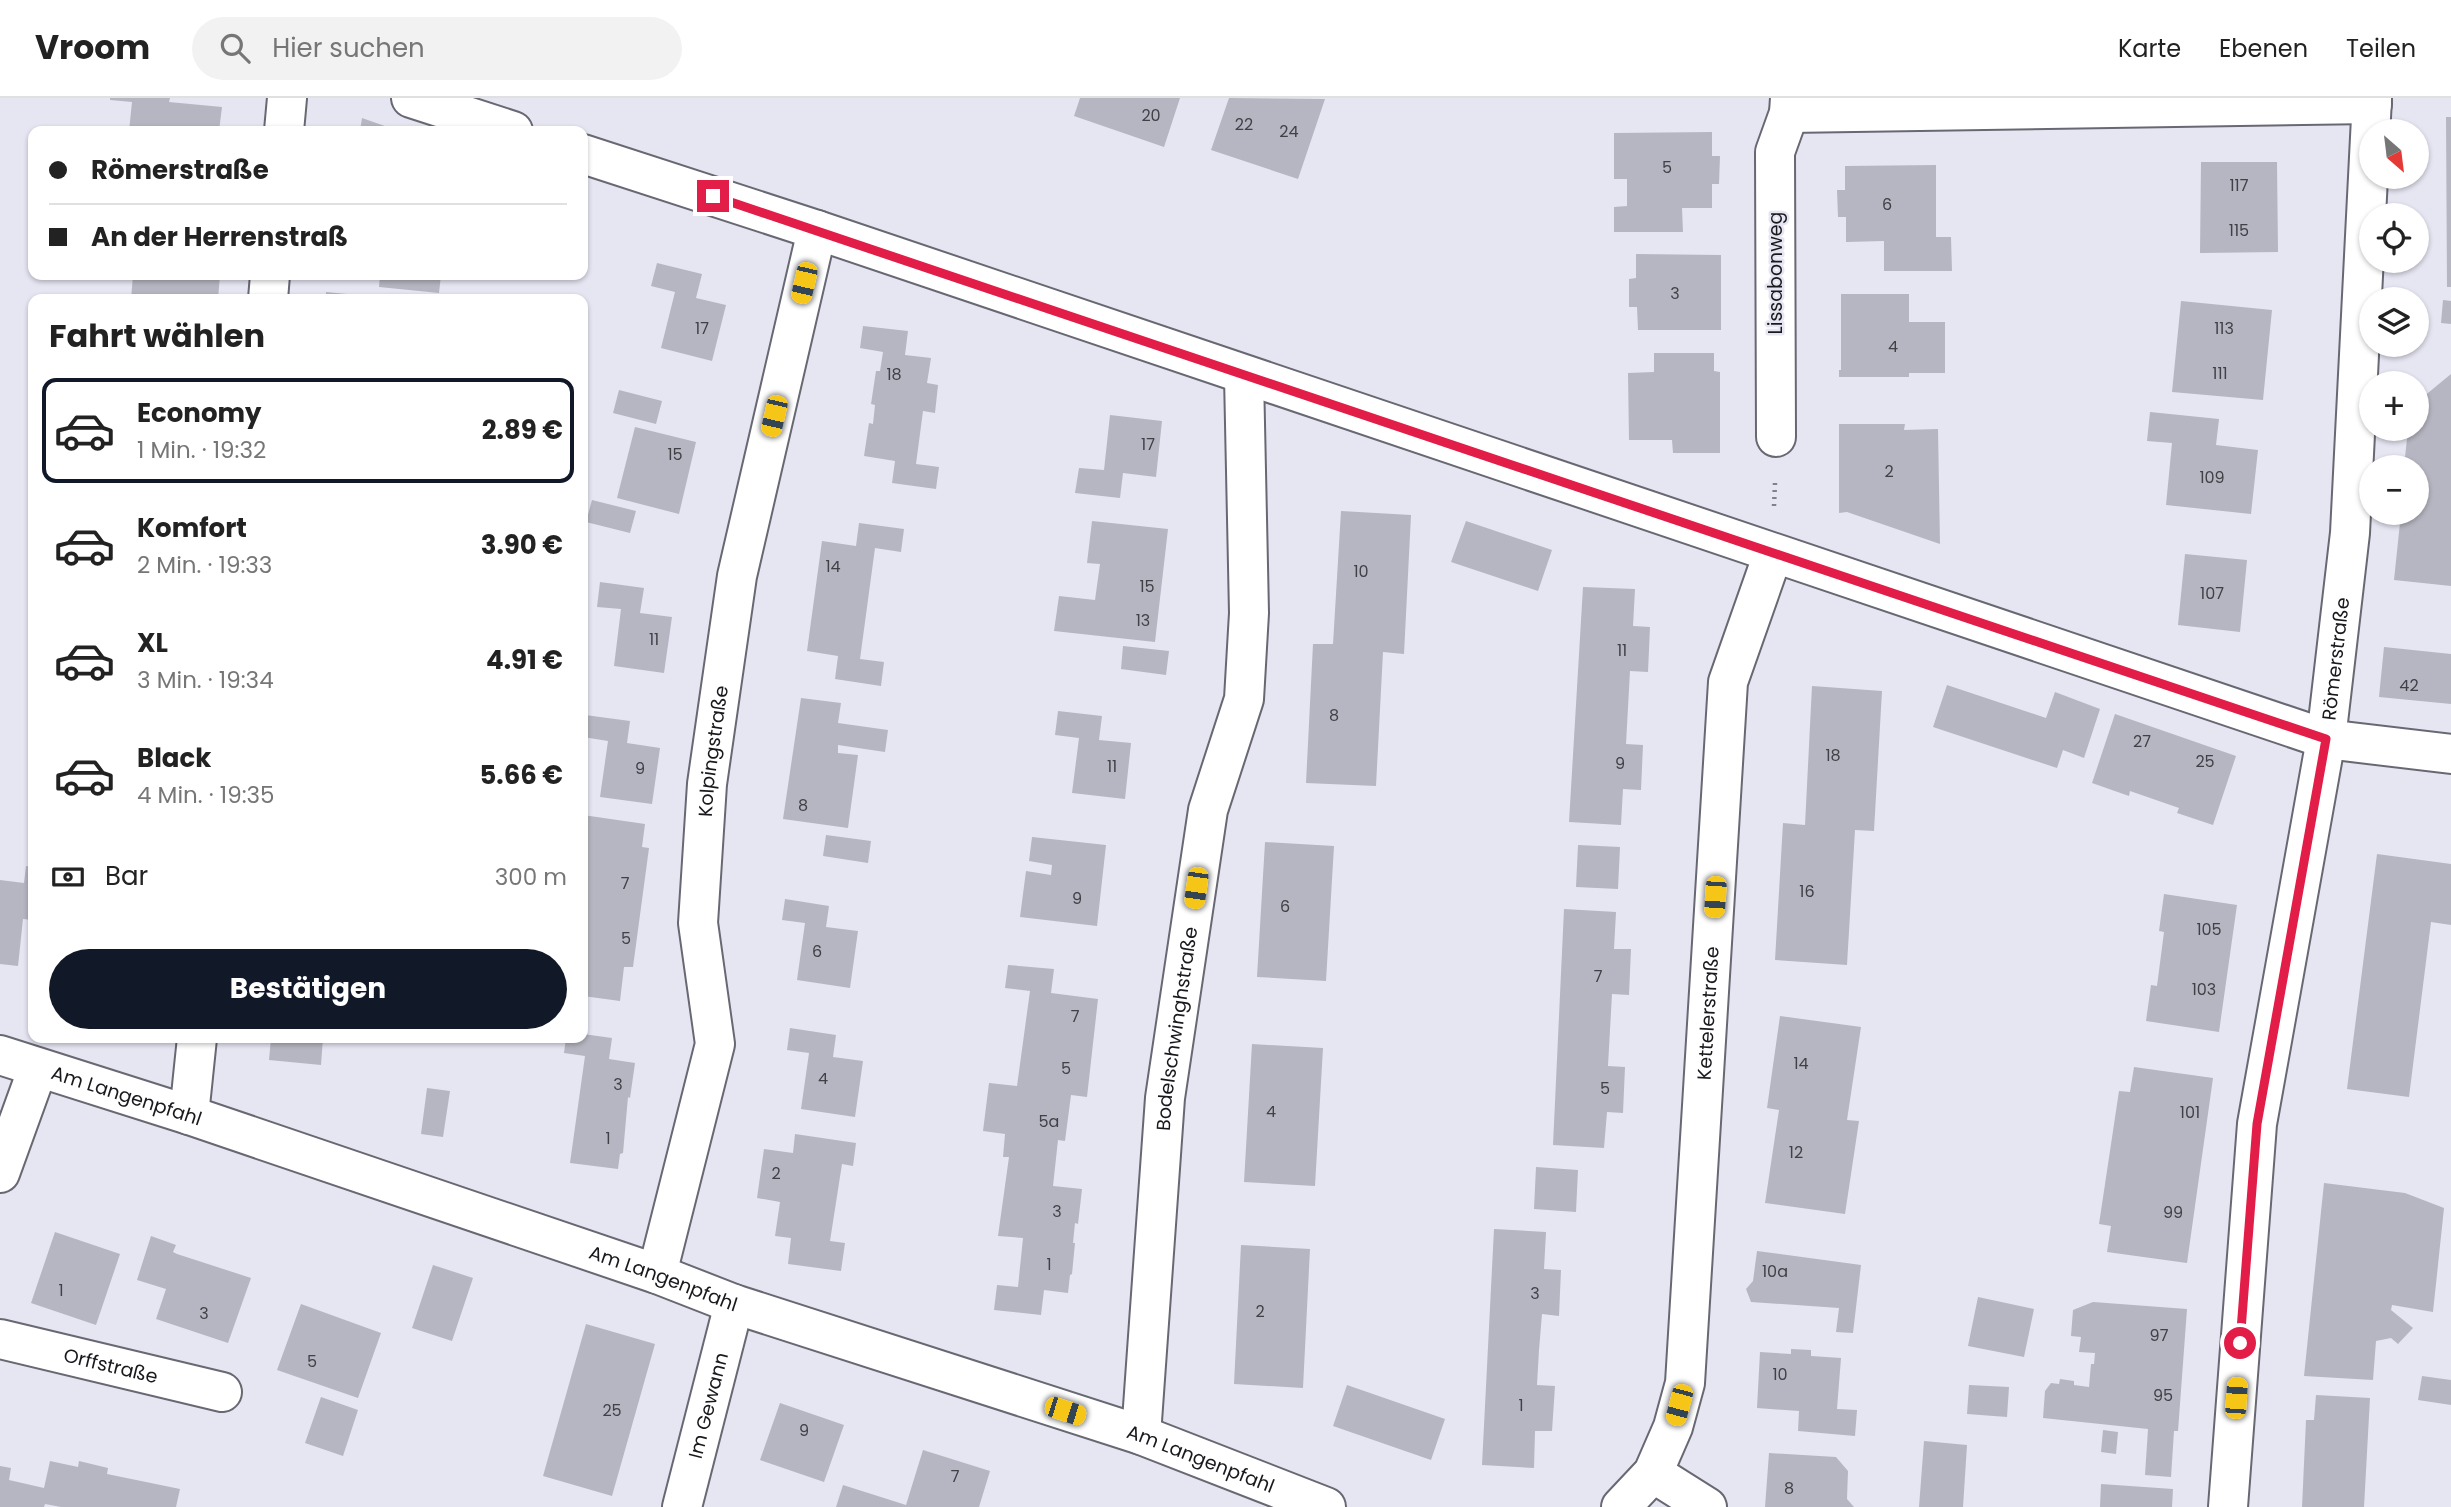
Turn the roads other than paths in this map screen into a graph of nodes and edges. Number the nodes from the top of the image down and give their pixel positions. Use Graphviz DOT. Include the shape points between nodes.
graph roads {
  1 [pos="287,98"];
  2 [pos="411,98"];
  3 [pos="2372,101"];
  4 [pos="1790,105"];
  5 [pos="284,126"];
  6 [pos="498,126"];
  7 [pos="588,156"];
  8 [pos="817,230"];
  9 [pos="1244,376"];
  10 [pos="1776,437"];
  11 [pos="1773,554"];
  12 [pos="2326,739"];
  13 [pos="2451,754"];
  14 [pos="197,1043"];
  15 [pos="0,1055"];
  16 [pos="38,1068"];
  17 [pos="190,1115"];
  18 [pos="0,1173"];
  19 [pos="657,1274"];
  20 [pos="734,1304"];
  21 [pos="0,1339"];
  22 [pos="222,1392"];
  23 [pos="1141,1435"];
  24 [pos="1653,1473"];
  25 [pos="682,1507"];
  26 [pos="1326,1507"];
  27 [pos="1621,1507"];
  28 [pos="1707,1507"];
  29 [pos="2228,1507"];
  1 -- 5 [label="street"];
  2 -- 6 [label="street"];
  3 -- 4 [label="street, Lissabonweg"];
  3 -- 12 [label="street, Römerstraße" via="2350,533"];
  4 -- 10 [label="street, Lissabonweg" via="1775,152"];
  7 -- 8 [label="street"];
  8 -- 9 [label="street"];
  8 -- 19 [label="street, Kolpingstraße" via="737,576 707,784 698,923 715,1044"];
  9 -- 11 [label="street"];
  9 -- 23 [label="street, Bodelschwinghstraße" via="1249,612 1244,699 1208,810 1165,1098"];
  11 -- 12 [label="street"];
  11 -- 24 [label="street, Kettelerstraße" via="1728,682 1685,1383"];
  12 -- 13 [label="street"];
  12 -- 29 [label="street, Römerstraße" via="2257,1124"];
  14 -- 17 [label="street"];
  15 -- 16 [label="street, Am Langenpfahl"];
  16 -- 17 [label="street, Am Langenpfahl"];
  16 -- 18 [label="street"];
  17 -- 19 [label="street, Am Langenpfahl"];
  19 -- 20 [label="street, Am Langenpfahl"];
  20 -- 23 [label="street, Am Langenpfahl"];
  20 -- 25 [label="street, Im Gewann"];
  21 -- 22 [label="street, Orffstraße"];
  23 -- 26 [label="street, Am Langenpfahl"];
  24 -- 27 [label="street, Kettelerstraße"];
  24 -- 28 [label="street"];
}
